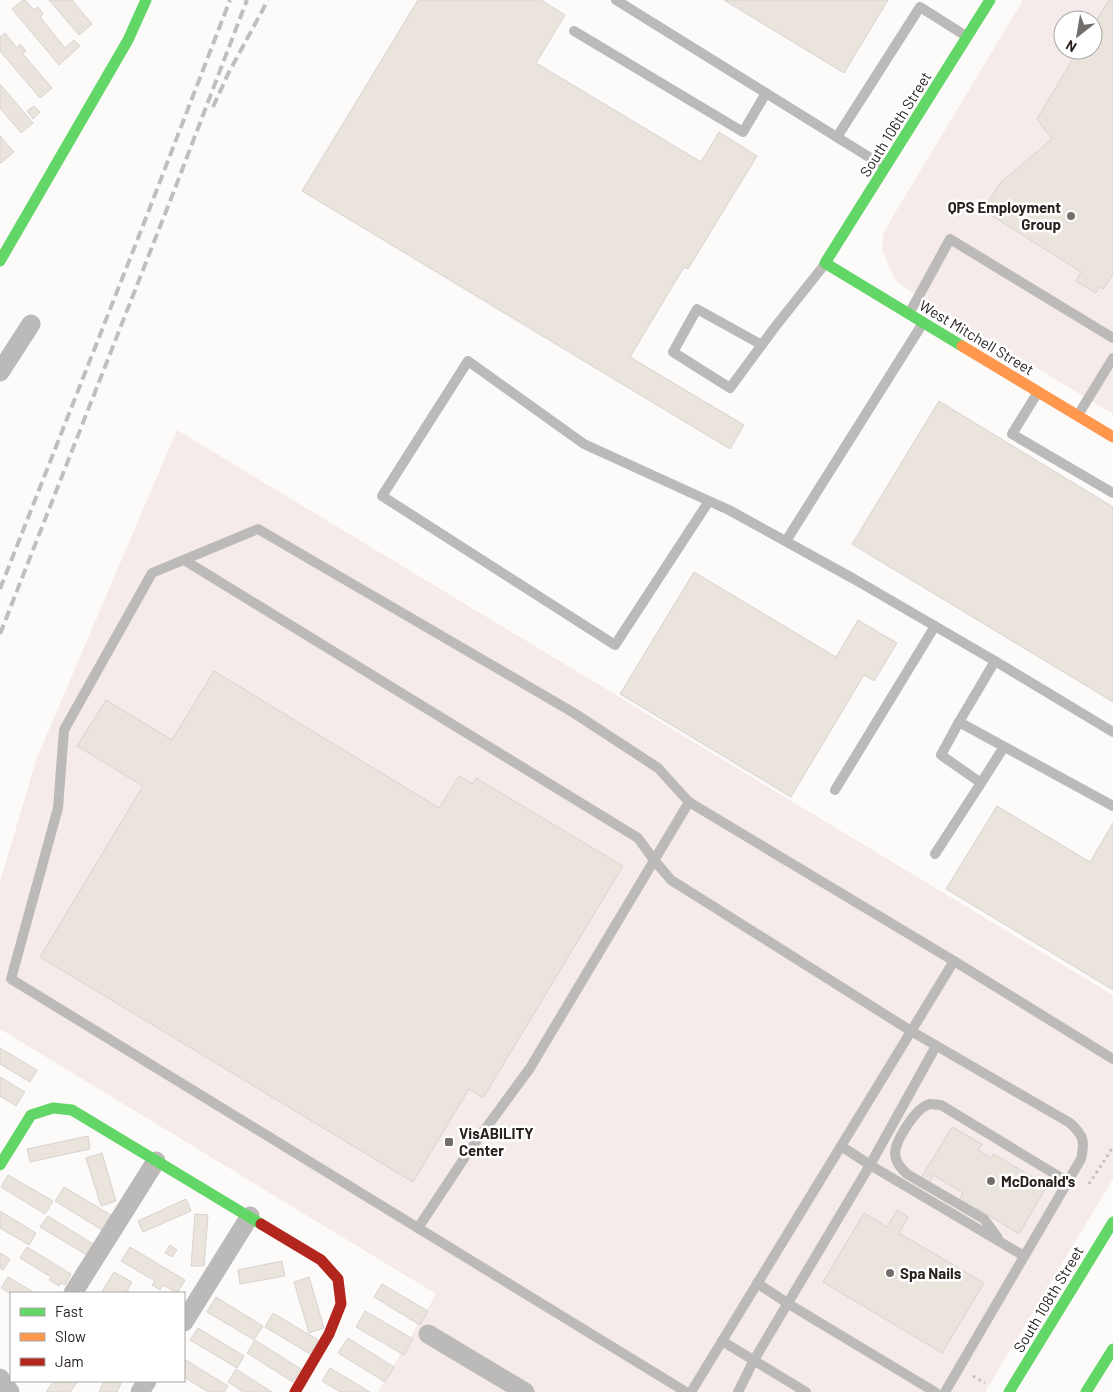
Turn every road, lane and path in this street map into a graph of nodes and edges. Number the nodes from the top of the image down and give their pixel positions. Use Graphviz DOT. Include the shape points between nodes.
graph roads {
  1 [pos="146,0"];
  2 [pos="616,0"];
  3 [pos="990,0"];
  4 [pos="574,31"];
  5 [pos="967,37"];
  6 [pos="766,93"];
  7 [pos="837,138"];
  8 [pos="886,167"];
  9 [pos="0,259"];
  10 [pos="825,263"];
  11 [pos="909,314"];
  12 [pos="924,322"];
  13 [pos="31,324"];
  14 [pos="1113,338"];
  15 [pos="762,345"];
  16 [pos="1113,358"];
  17 [pos="0,372"];
  18 [pos="1038,391"];
  19 [pos="1078,415"];
  20 [pos="1113,437"];
  21 [pos="1113,493"];
  22 [pos="709,501"];
  23 [pos="786,541"];
  24 [pos="184,560"];
  25 [pos="934,626"];
  26 [pos="995,661"];
  27 [pos="959,722"];
  28 [pos="1113,732"];
  29 [pos="1004,747"];
  30 [pos="981,783"];
  31 [pos="835,790"];
  32 [pos="689,802"];
  33 [pos="1113,806"];
  34 [pos="935,854"];
  35 [pos="654,860"];
  36 [pos="954,961"];
  37 [pos="911,1031"];
  38 [pos="936,1046"];
  39 [pos="1113,1059"];
  40 [pos="841,1146"];
  41 [pos="156,1161"];
  42 [pos="0,1165"];
  43 [pos="870,1165"];
  44 [pos="1068,1182"];
  45 [pos="250,1216"];
  46 [pos="1113,1222"];
  47 [pos="418,1228"];
  48 [pos="1000,1242"];
  49 [pos="1024,1256"];
  50 [pos="757,1283"];
  51 [pos="74,1292"];
  52 [pos="787,1303"];
  53 [pos="185,1320"];
  54 [pos="428,1334"];
  55 [pos="722,1341"];
  56 [pos="1113,1349"];
  57 [pos="754,1360"];
  58 [pos="969,1373"];
  59 [pos="0,1378"];
  60 [pos="986,1383"];
  61 [pos="10,1392"];
  62 [pos="295,1392"];
  63 [pos="524,1392"];
  64 [pos="686,1392"];
  65 [pos="691,1392"];
  66 [pos="738,1392"];
  67 [pos="806,1392"];
  68 [pos="935,1392"];
  69 [pos="945,1392"];
  70 [pos="1009,1392"];
  71 [pos="1086,1392"];
  1 -- 9 [label="street" via="128,40"];
  2 -- 6 [label="lane"];
  3 -- 5 [label="street, South 106th Street"];
  4 -- 6 [label="lane" via="742,132"];
  5 -- 7 [label="lane" via="920,7"];
  5 -- 8 [label="street, South 106th Street"];
  6 -- 7 [label="lane"];
  7 -- 8 [label="lane"];
  8 -- 10 [label="street, South 106th Street"];
  10 -- 11 [label="street, West Mitchell Street"];
  10 -- 15 [label="lane"];
  11 -- 12 [label="street, West Mitchell Street"];
  11 -- 14 [label="lane" via="950,239"];
  12 -- 18 [label="street, West Mitchell Street"];
  12 -- 23 [label="lane"];
  13 -- 17 [label="street"];
  15 -- 15 [label="lane" via="730,388 673,352 697,309"];
  16 -- 19 [label="lane"];
  18 -- 19 [label="street, West Mitchell Street"];
  18 -- 21 [label="lane" via="1012,434"];
  19 -- 20 [label="street, West Mitchell Street"];
  22 -- 22 [label="lane" via="584,444 468,361 382,496 615,644"];
  22 -- 23 [label="lane"];
  23 -- 25 [label="lane"];
  24 -- 32 [label="lane" via="258,529 574,713 658,768"];
  24 -- 35 [label="lane" via="638,838"];
  24 -- 47 [label="lane" via="152,573 64,730 58,808 11,978"];
  25 -- 26 [label="lane"];
  25 -- 31 [label="lane"];
  26 -- 27 [label="lane"];
  26 -- 28 [label="lane"];
  27 -- 29 [label="lane"];
  27 -- 30 [label="lane" via="941,755"];
  29 -- 30 [label="lane"];
  29 -- 33 [label="lane"];
  30 -- 34 [label="lane"];
  32 -- 35 [label="lane"];
  32 -- 36 [label="lane"];
  35 -- 37 [label="lane" via="671,880"];
  35 -- 47 [label="lane" via="530,1068"];
  36 -- 37 [label="lane"];
  36 -- 39 [label="lane"];
  37 -- 38 [label="lane"];
  37 -- 40 [label="lane"];
  38 -- 43 [label="lane"];
  38 -- 44 [label="lane" via="1070,1123 1080,1134 1084,1145 1081,1159"];
  40 -- 43 [label="lane"];
  40 -- 50 [label="lane"];
  41 -- 42 [label="street" via="72,1110 54,1108 31,1115"];
  41 -- 45 [label="street"];
  41 -- 51 [label="street"];
  43 -- 48 [label="lane"];
  43 -- 52 [label="lane"];
  44 -- 48 [label="lane" via="941,1106 930,1104 920,1109 900,1139 895,1153 899,1165 907,1174 984,1219"];
  44 -- 49 [label="lane"];
  45 -- 53 [label="street"];
  45 -- 62 [label="street" via="320,1260 338,1279 341,1304 329,1334"];
  46 -- 70 [label="street, South 108th Street"];
  47 -- 64 [label="lane"];
  48 -- 49 [label="lane"];
  49 -- 69 [label="lane"];
  50 -- 52 [label="lane"];
  50 -- 55 [label="lane"];
  52 -- 57 [label="lane"];
  52 -- 68 [label="lane"];
  54 -- 63 [label="street"];
  55 -- 57 [label="lane"];
  55 -- 65 [label="lane"];
  56 -- 71 [label="street"];
  57 -- 66 [label="lane"];
  57 -- 67 [label="lane"];
  58 -- 60 [label="path"];
  59 -- 61 [label="street"];
}
